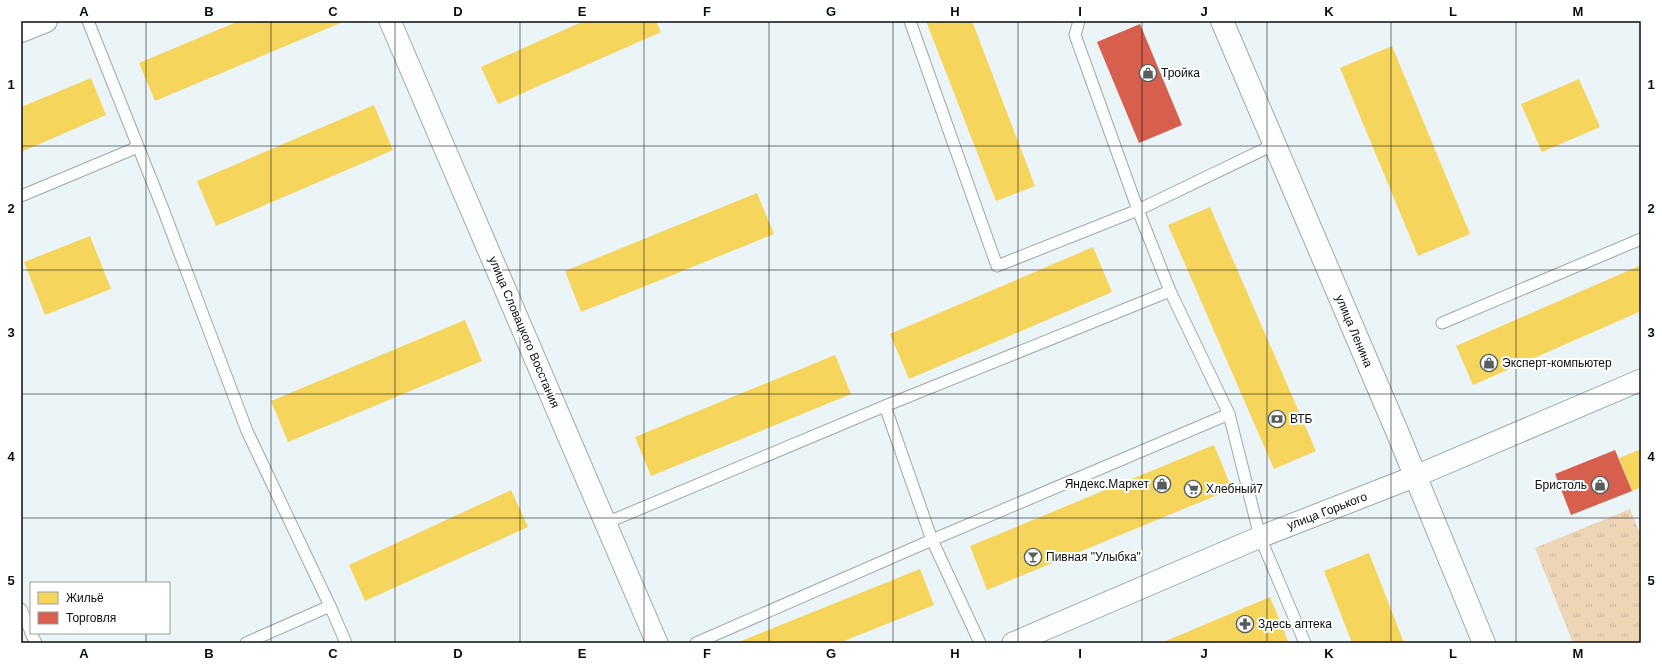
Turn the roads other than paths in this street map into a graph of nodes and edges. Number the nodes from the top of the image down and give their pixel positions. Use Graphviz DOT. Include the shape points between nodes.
graph roads {
  1 [pos="46,21"];
  2 [pos="88,21"];
  3 [pos="390,21"];
  4 [pos="910,21"];
  5 [pos="1079,21"];
  6 [pos="1222,21"];
  7 [pos="21,31"];
  8 [pos="1275,144"];
  9 [pos="138,147"];
  10 [pos="21,196"];
  11 [pos="1138,210"];
  12 [pos="1641,240"];
  13 [pos="1170,290"];
  14 [pos="1442,323"];
  15 [pos="1641,380"];
  16 [pos="885,406"];
  17 [pos="1229,414"];
  18 [pos="1416,476"];
  19 [pos="606,523"];
  20 [pos="1260,537"];
  21 [pos="932,540"];
  22 [pos="330,606"];
  23 [pos="21,609"];
  24 [pos="30,631"];
  25 [pos="32,634"];
  26 [pos="36,643"];
  27 [pos="246,643"];
  28 [pos="346,643"];
  29 [pos="657,643"];
  30 [pos="696,643"];
  31 [pos="980,643"];
  32 [pos="1013,643"];
  33 [pos="1305,643"];
  34 [pos="1484,643"];
  1 -- 7 [label="main road"];
  2 -- 9 [label="lane"];
  3 -- 19 [label="street, улица Словацкого Восстания"];
  4 -- 11 [label="lane" via="997,266"];
  5 -- 11 [label="lane" via="1075,35"];
  6 -- 8 [label="main road, улица Ленина"];
  8 -- 11 [label="lane"];
  8 -- 18 [label="main road, улица Ленина"];
  9 -- 10 [label="lane"];
  9 -- 22 [label="lane" via="247,431"];
  11 -- 13 [label="lane"];
  12 -- 14 [label="lane"];
  13 -- 16 [label="lane"];
  13 -- 17 [label="lane"];
  15 -- 18 [label="street, улица Горького"];
  16 -- 19 [label="lane"];
  16 -- 21 [label="lane"];
  17 -- 20 [label="lane"];
  17 -- 21 [label="lane"];
  18 -- 20 [label="street, улица Горького"];
  18 -- 34 [label="main road, улица Ленина"];
  19 -- 29 [label="street, улица Словацкого Восстания"];
  20 -- 32 [label="street, улица Горького"];
  20 -- 33 [label="lane"];
  21 -- 30 [label="lane"];
  21 -- 31 [label="lane"];
  22 -- 27 [label="lane"];
  22 -- 28 [label="lane"];
  23 -- 24 [label="lane"];
  25 -- 26 [label="lane"];
}
